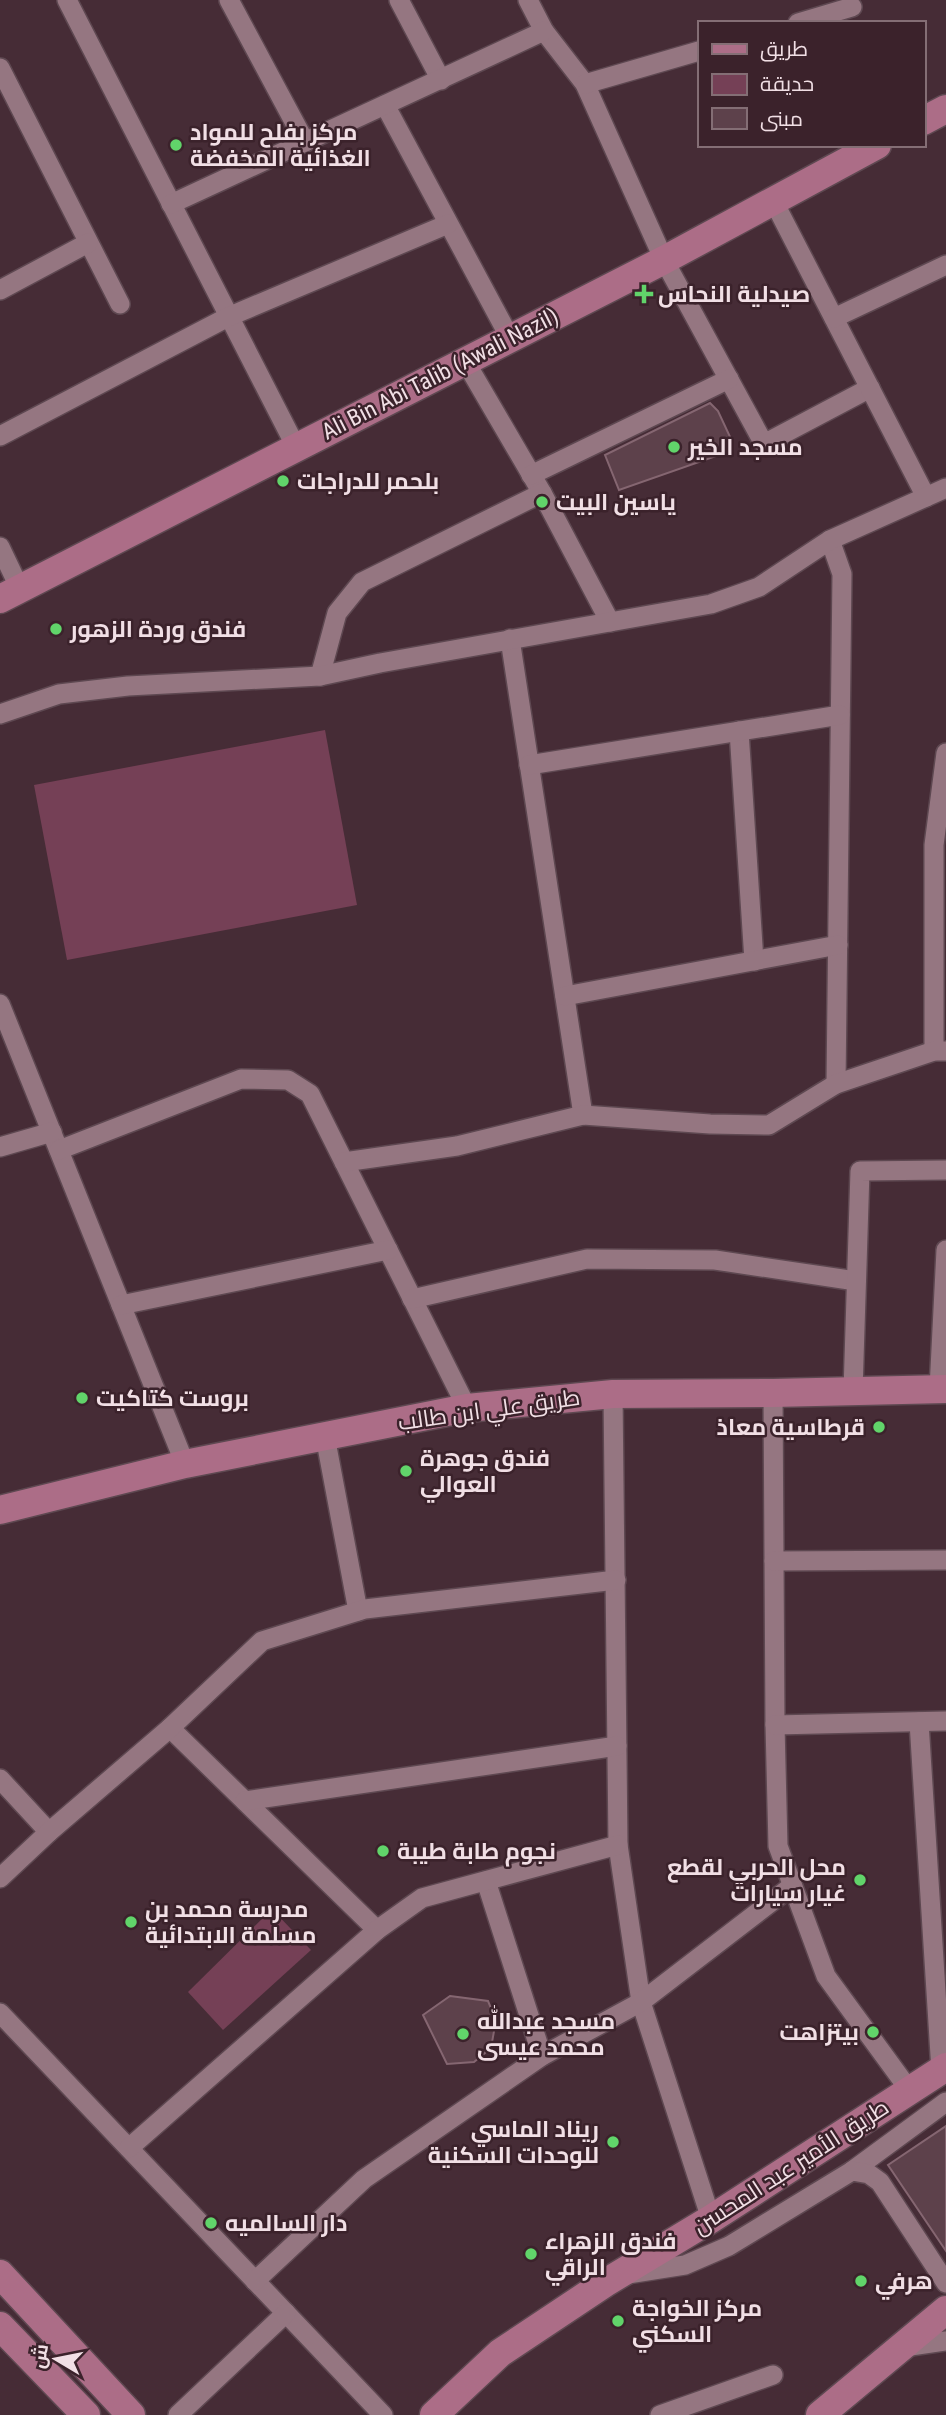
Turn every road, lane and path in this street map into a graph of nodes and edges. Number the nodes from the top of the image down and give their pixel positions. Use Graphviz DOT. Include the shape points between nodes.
graph roads {
  1 [pos="67,0"];
  2 [pos="229,0"];
  3 [pos="399,0"];
  4 [pos="528,0"];
  5 [pos="854,10"];
  6 [pos="807,21"];
  7 [pos="544,31"];
  8 [pos="698,51"];
  9 [pos="0,68"];
  10 [pos="441,80"];
  11 [pos="585,84"];
  12 [pos="6,95"];
  13 [pos="385,105"];
  14 [pos="946,109"];
  15 [pos="925,120"];
  16 [pos="305,142"];
  17 [pos="873,147"];
  18 [pos="773,200"];
  19 [pos="171,204"];
  20 [pos="448,224"];
  21 [pos="88,243"];
  22 [pos="664,260"];
  23 [pos="946,266"];
  24 [pos="0,290"];
  25 [pos="120,304"];
  26 [pos="228,317"];
  27 [pos="834,318"];
  28 [pos="510,338"];
  29 [pos="465,361"];
  30 [pos="729,379"];
  31 [pos="870,388"];
  32 [pos="0,436"];
  33 [pos="296,447"];
  34 [pos="531,475"];
  35 [pos="946,488"];
  36 [pos="542,493"];
  37 [pos="926,497"];
  38 [pos="830,540"];
  39 [pos="0,547"];
  40 [pos="10,594"];
  41 [pos="610,622"];
  42 [pos="510,639"];
  43 [pos="320,676"];
  44 [pos="0,714"];
  45 [pos="841,715"];
  46 [pos="739,731"];
  47 [pos="946,753"];
  48 [pos="529,765"];
  49 [pos="838,946"];
  50 [pos="754,961"];
  51 [pos="565,996"];
  52 [pos="0,1004"];
  53 [pos="940,1051"];
  54 [pos="836,1084"];
  55 [pos="583,1115"];
  56 [pos="55,1141"];
  57 [pos="0,1147"];
  58 [pos="344,1162"];
  59 [pos="946,1170"];
  60 [pos="388,1250"];
  61 [pos="946,1250"];
  62 [pos="856,1282"];
  63 [pos="412,1299"];
  64 [pos="121,1305"];
  65 [pos="943,1389"];
  66 [pos="853,1391"];
  67 [pos="773,1393"];
  68 [pos="613,1394"];
  69 [pos="467,1408"];
  70 [pos="325,1436"];
  71 [pos="185,1464"];
  72 [pos="0,1510"];
  73 [pos="946,1560"];
  74 [pos="774,1561"];
  75 [pos="615,1580"];
  76 [pos="358,1611"];
  77 [pos="946,1721"];
  78 [pos="919,1722"];
  79 [pos="775,1725"];
  80 [pos="170,1728"];
  81 [pos="617,1746"];
  82 [pos="0,1779"];
  83 [pos="245,1801"];
  84 [pos="49,1832"];
  85 [pos="618,1845"];
  86 [pos="0,1878"];
  87 [pos="486,1881"];
  88 [pos="792,1886"];
  89 [pos="377,1930"];
  90 [pos="641,2002"];
  91 [pos="0,2013"];
  92 [pos="942,2020"];
  93 [pos="542,2056"];
  94 [pos="944,2069"];
  95 [pos="910,2091"];
  96 [pos="946,2102"];
  97 [pos="129,2148"];
  98 [pos="852,2171"];
  99 [pos="711,2219"];
  100 [pos="0,2274"];
  101 [pos="618,2275"];
  102 [pos="255,2281"];
  103 [pos="946,2283"];
  104 [pos="946,2310"];
  105 [pos="286,2313"];
  106 [pos="0,2326"];
  107 [pos="946,2340"];
  108 [pos="900,2347"];
  109 [pos="773,2375"];
  110 [pos="70,2409"];
  111 [pos="131,2415"];
  112 [pos="178,2415"];
  113 [pos="383,2415"];
  114 [pos="434,2415"];
  115 [pos="660,2415"];
  116 [pos="820,2415"];
  1 -- 19 [label="street"];
  2 -- 16 [label="street"];
  3 -- 10 [label="street"];
  4 -- 7 [label="street"];
  5 -- 6 [label="street"];
  7 -- 10 [label="street"];
  7 -- 11 [label="street"];
  8 -- 11 [label="street"];
  9 -- 12 [label="street"];
  10 -- 13 [label="street"];
  11 -- 22 [label="street"];
  12 -- 21 [label="street"];
  13 -- 16 [label="street"];
  13 -- 20 [label="street"];
  14 -- 15 [label="main road"];
  16 -- 19 [label="street"];
  17 -- 18 [label="main road, Ali Bin Abi Talib (Awali Nazil)"];
  18 -- 22 [label="main road, Ali Bin Abi Talib (Awali Nazil)"];
  18 -- 27 [label="street"];
  19 -- 26 [label="street"];
  20 -- 26 [label="street"];
  20 -- 28 [label="street"];
  21 -- 24 [label="street"];
  21 -- 25 [label="street"];
  22 -- 28 [label="main road, Ali Bin Abi Talib (Awali Nazil)"];
  22 -- 30 [label="street"];
  23 -- 27 [label="street"];
  26 -- 32 [label="street"];
  26 -- 33 [label="street"];
  27 -- 31 [label="street"];
  28 -- 29 [label="main road, Ali Bin Abi Talib (Awali Nazil)"];
  29 -- 33 [label="main road, Ali Bin Abi Talib (Awali Nazil)"];
  29 -- 34 [label="street"];
  30 -- 31 [label="street" via="764,444"];
  30 -- 34 [label="street"];
  31 -- 37 [label="street"];
  33 -- 40 [label="main road, Ali Bin Abi Talib (Awali Nazil)"];
  34 -- 36 [label="street"];
  35 -- 37 [label="street"];
  36 -- 41 [label="street"];
  36 -- 43 [label="street" via="362,582 337,613"];
  37 -- 38 [label="street"];
  38 -- 41 [label="street" via="759,587 711,604"];
  38 -- 45 [label="street" via="842,574"];
  39 -- 40 [label="street"];
  41 -- 42 [label="street"];
  42 -- 43 [label="street"];
  42 -- 48 [label="street"];
  43 -- 44 [label="street" via="59,694"];
  45 -- 46 [label="street"];
  45 -- 49 [label="street"];
  46 -- 48 [label="street"];
  46 -- 50 [label="street"];
  47 -- 53 [label="street" via="934,845"];
  48 -- 51 [label="street"];
  49 -- 50 [label="street"];
  49 -- 54 [label="street"];
  50 -- 51 [label="street"];
  51 -- 55 [label="street"];
  52 -- 56 [label="street"];
  53 -- 54 [label="street"];
  54 -- 55 [label="street" via="769,1125"];
  55 -- 58 [label="street" via="457,1146"];
  56 -- 57 [label="street"];
  56 -- 58 [label="street" via="241,1079 288,1080 310,1094"];
  56 -- 64 [label="street"];
  58 -- 60 [label="street"];
  59 -- 62 [label="street" via="860,1171"];
  60 -- 63 [label="street"];
  60 -- 64 [label="street"];
  61 -- 65 [label="street"];
  62 -- 63 [label="street" via="715,1260 587,1259"];
  62 -- 66 [label="street"];
  63 -- 69 [label="street"];
  64 -- 71 [label="street"];
  65 -- 66 [label="main road, طريق علي ابن طالب"];
  66 -- 67 [label="main road, طريق علي ابن طالب"];
  67 -- 68 [label="main road, طريق علي ابن طالب"];
  67 -- 74 [label="street"];
  68 -- 69 [label="main road, طريق علي ابن طالب"];
  68 -- 75 [label="street"];
  69 -- 70 [label="main road, طريق علي ابن طالب"];
  70 -- 71 [label="main road, طريق علي ابن طالب"];
  70 -- 76 [label="street"];
  71 -- 72 [label="main road, طريق علي ابن طالب"];
  73 -- 74 [label="street"];
  74 -- 79 [label="street"];
  75 -- 76 [label="street"];
  75 -- 81 [label="street"];
  76 -- 80 [label="street" via="262,1641"];
  77 -- 78 [label="street"];
  78 -- 79 [label="street"];
  78 -- 92 [label="street"];
  79 -- 88 [label="street" via="778,1846"];
  80 -- 83 [label="street"];
  80 -- 84 [label="street"];
  81 -- 83 [label="street"];
  81 -- 85 [label="street"];
  82 -- 84 [label="street"];
  83 -- 89 [label="street"];
  84 -- 86 [label="street"];
  85 -- 87 [label="street"];
  85 -- 90 [label="street"];
  87 -- 89 [label="street" via="422,1898"];
  87 -- 93 [label="street"];
  88 -- 90 [label="street"];
  88 -- 95 [label="street" via="826,1976"];
  89 -- 97 [label="street"];
  90 -- 93 [label="street"];
  90 -- 99 [label="street"];
  91 -- 97 [label="street"];
  92 -- 94 [label="street"];
  93 -- 102 [label="street" via="364,2179"];
  94 -- 95 [label="main road, طريق الأمير عبد المحسن"];
  95 -- 99 [label="main road, طريق الأمير عبد المحسن"];
  96 -- 98 [label="street"];
  97 -- 102 [label="street"];
  98 -- 101 [label="street" via="729,2246 685,2265"];
  98 -- 103 [label="street" via="880,2182"];
  99 -- 101 [label="main road, طريق الأمير عبد المحسن"];
  100 -- 111 [label="main road"];
  101 -- 114 [label="main road, طريق الأمير عبد المحسن" via="500,2353"];
  102 -- 105 [label="street"];
  104 -- 108 [label="main road"];
  105 -- 112 [label="street"];
  105 -- 113 [label="street"];
  106 -- 110 [label="main road"];
  107 -- 108 [label="street"];
  108 -- 116 [label="main road"];
  109 -- 115 [label="street"];
}
